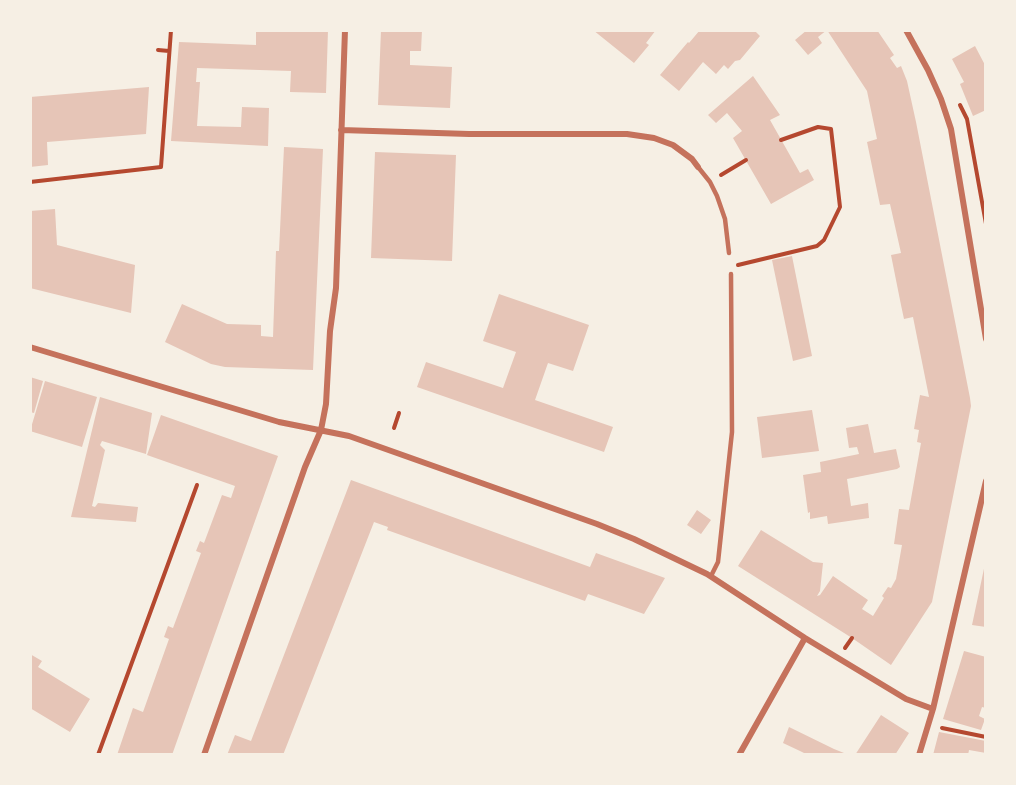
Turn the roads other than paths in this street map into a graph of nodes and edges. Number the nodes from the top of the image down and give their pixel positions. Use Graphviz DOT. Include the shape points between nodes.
graph roads {
  1 [pos="345,30"];
  2 [pos="906,30"];
  3 [pos="341,130"];
  4 [pos="698,167"];
  5 [pos="729,253"];
  6 [pos="731,274"];
  7 [pos="986,339"];
  8 [pos="30,346"];
  9 [pos="321,430"];
  10 [pos="986,481"];
  11 [pos="711,576"];
  12 [pos="805,638"];
  13 [pos="933,709"];
  14 [pos="204,755"];
  15 [pos="739,755"];
  16 [pos="919,755"];
  1 -- 3 [label="street"];
  2 -- 7 [label="street" via="928,70 951,129"];
  3 -- 4 [label="street" via="627,134 674,145"];
  3 -- 9 [label="street" via="336,288"];
  4 -- 5 [label="lane" via="717,196 725,219"];
  6 -- 11 [label="lane" via="732,432 718,562"];
  8 -- 9 [label="street" via="279,422"];
  9 -- 11 [label="street" via="349,436 597,524"];
  9 -- 14 [label="street"];
  10 -- 13 [label="street"];
  11 -- 12 [label="street"];
  12 -- 13 [label="street" via="906,699"];
  12 -- 15 [label="street"];
  13 -- 16 [label="street"];
}
